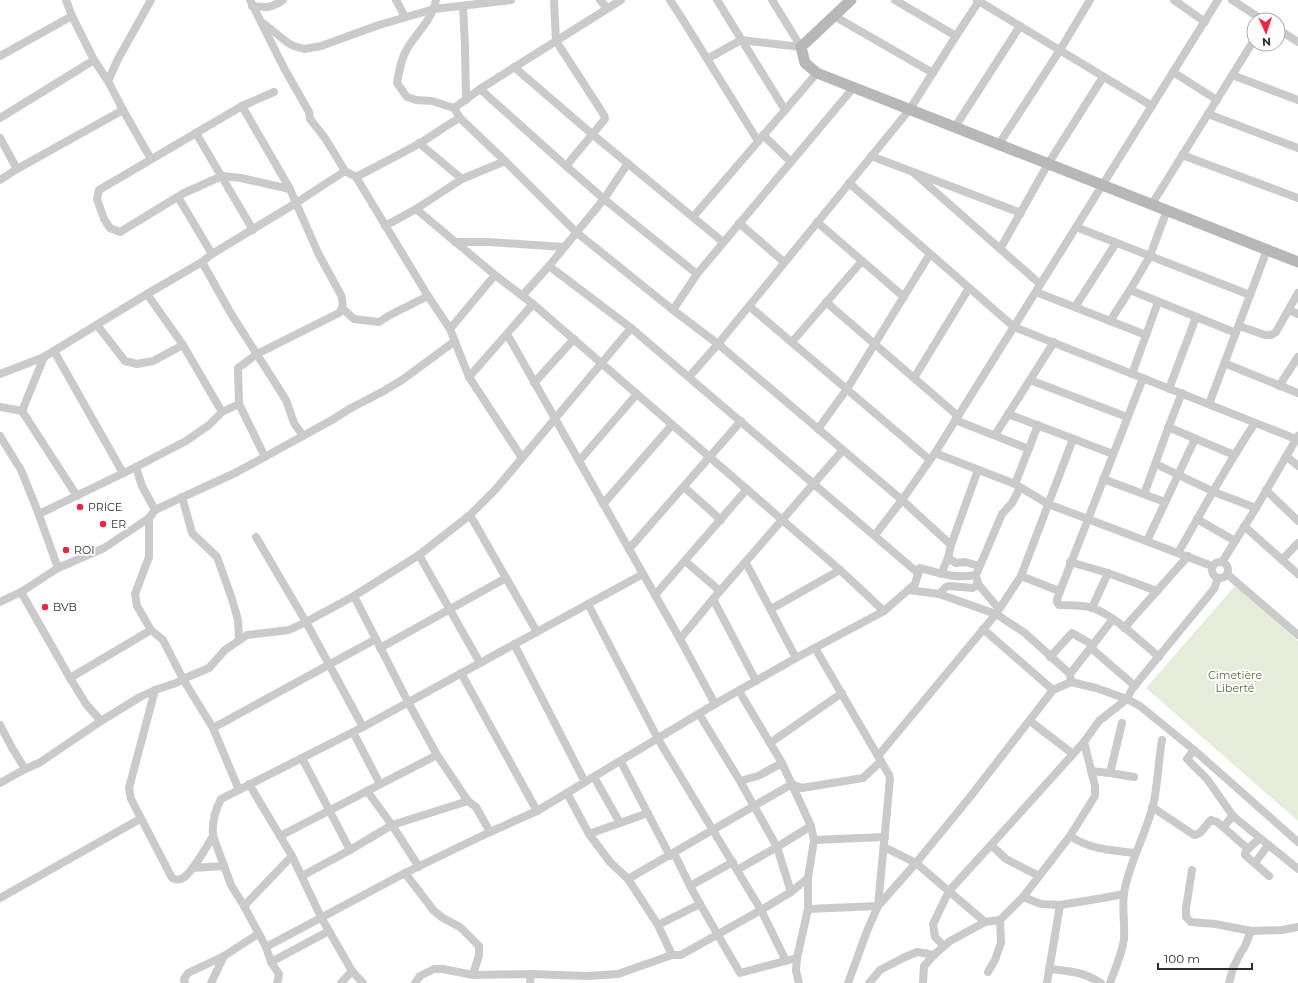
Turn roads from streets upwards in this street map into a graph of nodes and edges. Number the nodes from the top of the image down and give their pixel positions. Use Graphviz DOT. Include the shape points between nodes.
graph roads {
  1 [pos="66,0"];
  2 [pos="151,0"];
  3 [pos="283,0"];
  4 [pos="396,0"];
  5 [pos="436,0"];
  6 [pos="511,0"];
  7 [pos="554,0"];
  8 [pos="600,0"];
  9 [pos="620,0"];
  10 [pos="670,0"];
  11 [pos="717,0"];
  12 [pos="772,0"];
  13 [pos="851,0"];
  14 [pos="895,0"];
  15 [pos="978,0"];
  16 [pos="1090,0"];
  17 [pos="1174,0"];
  18 [pos="1218,0"];
  19 [pos="1232,0"];
  20 [pos="251,3"];
  21 [pos="463,6"];
  22 [pos="607,8"];
  23 [pos="434,9"];
  24 [pos="1251,12"];
  25 [pos="72,16"];
  26 [pos="834,16"];
  27 [pos="405,17"];
  28 [pos="260,21"];
  29 [pos="1205,22"];
  30 [pos="1020,26"];
  31 [pos="1286,34"];
  32 [pos="956,36"];
  33 [pos="742,40"];
  34 [pos="556,41"];
  35 [pos="1298,42"];
  36 [pos="801,47"];
  37 [pos="1060,50"];
  38 [pos="1247,52"];
  39 [pos="0,56"];
  40 [pos="707,59"];
  41 [pos="94,60"];
  42 [pos="514,67"];
  43 [pos="1173,72"];
  44 [pos="817,73"];
  45 [pos="932,73"];
  46 [pos="1232,76"];
  47 [pos="1103,77"];
  48 [pos="108,81"];
  49 [pos="854,87"];
  50 [pos="480,89"];
  51 [pos="274,92"];
  52 [pos="466,100"];
  53 [pos="1217,100"];
  54 [pos="1298,100"];
  55 [pos="242,106"];
  56 [pos="1152,106"];
  57 [pos="454,108"];
  58 [pos="910,109"];
  59 [pos="123,110"];
  60 [pos="785,110"];
  61 [pos="1208,114"];
  62 [pos="0,118"];
  63 [pos="460,118"];
  64 [pos="956,127"];
  65 [pos="196,133"];
  66 [pos="592,134"];
  67 [pos="0,138"];
  68 [pos="760,138"];
  69 [pos="419,143"];
  70 [pos="999,144"];
  71 [pos="1298,148"];
  72 [pos="1182,155"];
  73 [pos="871,156"];
  74 [pos="151,159"];
  75 [pos="505,161"];
  76 [pos="791,162"];
  77 [pos="628,163"];
  78 [pos="1048,164"];
  79 [pos="566,166"];
  80 [pos="17,169"];
  81 [pos="345,171"];
  82 [pos="914,173"];
  83 [pos="222,176"];
  84 [pos="356,177"];
  85 [pos="462,179"];
  86 [pos="0,180"];
  87 [pos="849,183"];
  88 [pos="1102,185"];
  89 [pos="290,189"];
  90 [pos="178,197"];
  91 [pos="1298,198"];
  92 [pos="604,199"];
  93 [pos="296,203"];
  94 [pos="1152,204"];
  95 [pos="416,209"];
  96 [pos="1167,210"];
  97 [pos="1021,213"];
  98 [pos="693,217"];
  99 [pos="817,222"];
  100 [pos="739,223"];
  101 [pos="385,226"];
  102 [pos="1076,227"];
  103 [pos="253,230"];
  104 [pos="576,232"];
  105 [pos="455,242"];
  106 [pos="723,242"];
  107 [pos="1116,243"];
  108 [pos="564,247"];
  109 [pos="1000,249"];
  110 [pos="1267,250"];
  111 [pos="212,254"];
  112 [pos="930,254"];
  113 [pos="1150,256"];
  114 [pos="1297,259"];
  115 [pos="862,261"];
  116 [pos="202,262"];
  117 [pos="784,262"];
  118 [pos="549,266"];
  119 [pos="697,274"];
  120 [pos="495,275"];
  121 [pos="970,288"];
  122 [pos="1038,288"];
  123 [pos="1130,290"];
  124 [pos="1298,293"];
  125 [pos="147,294"];
  126 [pos="1250,295"];
  127 [pos="428,296"];
  128 [pos="522,296"];
  129 [pos="904,297"];
  130 [pos="826,302"];
  131 [pos="1158,302"];
  132 [pos="533,304"];
  133 [pos="749,306"];
  134 [pos="1075,307"];
  135 [pos="343,309"];
  136 [pos="673,310"];
  137 [pos="1288,310"];
  138 [pos="1298,314"];
  139 [pos="1196,317"];
  140 [pos="1110,321"];
  141 [pos="97,325"];
  142 [pos="1014,327"];
  143 [pos="631,328"];
  144 [pos="450,329"];
  145 [pos="1237,329"];
  146 [pos="507,334"];
  147 [pos="1146,335"];
  148 [pos="574,339"];
  149 [pos="455,341"];
  150 [pos="792,342"];
  151 [pos="1054,342"];
  152 [pos="718,344"];
  153 [pos="183,345"];
  154 [pos="875,345"];
  155 [pos="54,351"];
  156 [pos="257,354"];
  157 [pos="44,357"];
  158 [pos="1298,357"];
  159 [pos="601,363"];
  160 [pos="1224,364"];
  161 [pos="0,374"];
  162 [pos="1132,374"];
  163 [pos="469,377"];
  164 [pos="689,377"];
  165 [pos="914,378"];
  166 [pos="1143,378"];
  167 [pos="1030,380"];
  168 [pos="534,383"];
  169 [pos="1279,386"];
  170 [pos="1169,388"];
  171 [pos="848,389"];
  172 [pos="1182,393"];
  173 [pos="1298,393"];
  174 [pos="637,394"];
  175 [pos="239,404"];
  176 [pos="1209,404"];
  177 [pos="0,406"];
  178 [pos="22,411"];
  179 [pos="222,412"];
  180 [pos="1008,414"];
  181 [pos="1127,417"];
  182 [pos="554,418"];
  183 [pos="957,418"];
  184 [pos="741,421"];
  185 [pos="1255,423"];
  186 [pos="672,425"];
  187 [pos="1038,425"];
  188 [pos="1168,427"];
  189 [pos="818,430"];
  190 [pos="994,435"];
  191 [pos="0,436"];
  192 [pos="303,436"];
  193 [pos="1297,437"];
  194 [pos="1073,439"];
  195 [pos="1195,439"];
  196 [pos="1029,449"];
  197 [pos="843,450"];
  198 [pos="1113,454"];
  199 [pos="1234,455"];
  200 [pos="932,456"];
  201 [pos="1286,456"];
  202 [pos="265,457"];
  203 [pos="710,457"];
  204 [pos="522,458"];
  205 [pos="579,461"];
  206 [pos="1156,464"];
  207 [pos="1298,466"];
  208 [pos="136,467"];
  209 [pos="978,470"];
  210 [pos="123,474"];
  211 [pos="1178,475"];
  212 [pos="1103,479"];
  213 [pos="814,484"];
  214 [pos="1018,486"];
  215 [pos="684,487"];
  216 [pos="747,489"];
  217 [pos="1266,490"];
  218 [pos="1214,492"];
  219 [pos="1144,494"];
  220 [pos="77,496"];
  221 [pos="182,497"];
  222 [pos="902,500"];
  223 [pos="1165,502"];
  224 [pos="603,504"];
  225 [pos="1048,504"];
  226 [pos="1256,508"];
  227 [pos="155,510"];
  228 [pos="38,514"];
  229 [pos="470,515"];
  230 [pos="149,518"];
  231 [pos="1087,518"];
  232 [pos="1197,519"];
  233 [pos="721,520"];
  234 [pos="782,520"];
  235 [pos="1298,521"];
  236 [pos="1244,526"];
  237 [pos="875,535"];
  238 [pos="256,537"];
  239 [pos="1147,541"];
  240 [pos="1235,541"];
  241 [pos="1298,543"];
  242 [pos="951,545"];
  243 [pos="629,549"];
  244 [pos="1178,553"];
  245 [pos="419,554"];
  246 [pos="1188,556"];
  247 [pos="948,558"];
  248 [pos="1282,560"];
  249 [pos="685,561"];
  250 [pos="1070,562"];
  251 [pos="1222,562"];
  252 [pos="746,563"];
  253 [pos="979,566"];
  254 [pos="1212,566"];
  255 [pos="58,568"];
  256 [pos="840,570"];
  257 [pos="918,573"];
  258 [pos="1108,573"];
  259 [pos="643,574"];
  260 [pos="942,574"];
  261 [pos="1227,574"];
  262 [pos="1298,574"];
  263 [pos="976,575"];
  264 [pos="1021,576"];
  265 [pos="506,578"];
  266 [pos="1218,578"];
  267 [pos="978,584"];
  268 [pos="909,590"];
  269 [pos="720,591"];
  270 [pos="1059,591"];
  271 [pos="21,592"];
  272 [pos="1156,592"];
  273 [pos="939,594"];
  274 [pos="655,595"];
  275 [pos="354,596"];
  276 [pos="713,599"];
  277 [pos="0,602"];
  278 [pos="588,604"];
  279 [pos="1092,608"];
  280 [pos="771,609"];
  281 [pos="450,610"];
  282 [pos="884,611"];
  283 [pos="998,611"];
  284 [pos="1113,619"];
  285 [pos="306,622"];
  286 [pos="1124,628"];
  287 [pos="151,630"];
  288 [pos="983,630"];
  289 [pos="537,632"];
  290 [pos="1298,635"];
  291 [pos="376,639"];
  292 [pos="680,639"];
  293 [pos="239,640"];
  294 [pos="514,644"];
  295 [pos="1092,646"];
  296 [pos="380,648"];
  297 [pos="815,648"];
  298 [pos="1050,657"];
  299 [pos="1159,657"];
  300 [pos="796,658"];
  301 [pos="480,663"];
  302 [pos="328,664"];
  303 [pos="461,673"];
  304 [pos="70,678"];
  305 [pos="1071,678"];
  306 [pos="183,679"];
  307 [pos="756,681"];
  308 [pos="1135,686"];
  309 [pos="155,690"];
  310 [pos="1054,690"];
  311 [pos="739,691"];
  312 [pos="842,693"];
  313 [pos="1127,699"];
  314 [pos="408,702"];
  315 [pos="715,704"];
  316 [pos="699,714"];
  317 [pos="101,721"];
  318 [pos="1030,721"];
  319 [pos="1122,723"];
  320 [pos="0,725"];
  321 [pos="363,727"];
  322 [pos="213,728"];
  323 [pos="353,732"];
  324 [pos="658,739"];
  325 [pos="1162,740"];
  326 [pos="1084,742"];
  327 [pos="770,743"];
  328 [pos="1194,750"];
  329 [pos="437,754"];
  330 [pos="1073,754"];
  331 [pos="302,758"];
  332 [pos="880,759"];
  333 [pos="620,762"];
  334 [pos="782,763"];
  335 [pos="25,769"];
  336 [pos="1091,772"];
  337 [pos="1110,773"];
  338 [pos="594,777"];
  339 [pos="1134,777"];
  340 [pos="740,781"];
  341 [pos="585,782"];
  342 [pos="0,783"];
  343 [pos="249,784"];
  344 [pos="380,784"];
  345 [pos="792,784"];
  346 [pos="239,790"];
  347 [pos="367,791"];
  348 [pos="567,793"];
  349 [pos="468,801"];
  350 [pos="754,806"];
  351 [pos="1152,807"];
  352 [pos="330,810"];
  353 [pos="537,811"];
  354 [pos="648,813"];
  355 [pos="1233,816"];
  356 [pos="140,819"];
  357 [pos="620,823"];
  358 [pos="392,825"];
  359 [pos="811,826"];
  360 [pos="1223,827"];
  361 [pos="713,830"];
  362 [pos="490,832"];
  363 [pos="589,834"];
  364 [pos="214,836"];
  365 [pos="280,836"];
  366 [pos="1070,836"];
  367 [pos="885,837"];
  368 [pos="1260,838"];
  369 [pos="814,840"];
  370 [pos="1298,842"];
  371 [pos="991,845"];
  372 [pos="1268,845"];
  373 [pos="777,847"];
  374 [pos="884,847"];
  375 [pos="1248,849"];
  376 [pos="350,850"];
  377 [pos="1135,853"];
  378 [pos="672,854"];
  379 [pos="292,856"];
  380 [pos="916,863"];
  381 [pos="1255,863"];
  382 [pos="224,866"];
  383 [pos="735,866"];
  384 [pos="420,867"];
  385 [pos="193,868"];
  386 [pos="1298,869"];
  387 [pos="1192,870"];
  388 [pos="405,873"];
  389 [pos="302,876"];
  390 [pos="1039,876"];
  391 [pos="1269,876"];
  392 [pos="808,878"];
  393 [pos="628,879"];
  394 [pos="690,886"];
  395 [pos="949,891"];
  396 [pos="791,892"];
  397 [pos="1124,894"];
  398 [pos="1023,896"];
  399 [pos="0,898"];
  400 [pos="700,904"];
  401 [pos="1060,905"];
  402 [pos="244,906"];
  403 [pos="878,906"];
  404 [pos="808,909"];
  405 [pos="761,910"];
  406 [pos="321,917"];
  407 [pos="1000,920"];
  408 [pos="985,922"];
  409 [pos="658,925"];
  410 [pos="1298,927"];
  411 [pos="329,931"];
  412 [pos="1250,931"];
  413 [pos="258,934"];
  414 [pos="717,934"];
  415 [pos="944,946"];
  416 [pos="266,947"];
  417 [pos="672,955"];
  418 [pos="934,955"];
  419 [pos="224,956"];
  420 [pos="797,958"];
  421 [pos="786,961"];
  422 [pos="271,962"];
  423 [pos="1049,969"];
  424 [pos="352,971"];
  425 [pos="988,972"];
  426 [pos="531,974"];
  427 [pos="473,975"];
  428 [pos="184,983"];
  429 [pos="211,983"];
  430 [pos="277,983"];
  431 [pos="341,983"];
  432 [pos="363,983"];
  433 [pos="414,983"];
  434 [pos="530,983"];
  435 [pos="799,983"];
  436 [pos="848,983"];
  437 [pos="869,983"];
  438 [pos="922,983"];
  439 [pos="1047,983"];
  440 [pos="1101,983"];
  441 [pos="1110,983"];
  442 [pos="1229,983"];
  1 -- 25 [label="street"];
  2 -- 48 [label="street"];
  3 -- 20 [label="street" via="265,8"];
  4 -- 27 [label="street"];
  5 -- 23 [label="street"];
  6 -- 21 [label="street"];
  7 -- 34 [label="street"];
  8 -- 22 [label="street"];
  9 -- 22 [label="street"];
  10 -- 40 [label="street"];
  11 -- 33 [label="street"];
  12 -- 36 [label="street"];
  13 -- 26 [label="street"];
  14 -- 32 [label="street"];
  15 -- 30 [label="street"];
  15 -- 32 [label="street"];
  16 -- 37 [label="street"];
  17 -- 29 [label="street"];
  18 -- 29 [label="street"];
  19 -- 24 [label="street"];
  20 -- 28 [label="street"];
  21 -- 23 [label="street"];
  21 -- 52 [label="street"];
  22 -- 34 [label="street"];
  23 -- 27 [label="street"];
  23 -- 57 [label="street" via="406,50 397,82 408,98 432,101"];
  25 -- 39 [label="street"];
  25 -- 41 [label="street"];
  26 -- 36 [label="street"];
  26 -- 45 [label="street"];
  27 -- 28 [label="street" via="321,46 304,48 288,43"];
  28 -- 81 [label="street" via="309,112 310,119"];
  29 -- 43 [label="street"];
  30 -- 37 [label="street"];
  30 -- 64 [label="street"];
  31 -- 35 [label="street"];
  32 -- 45 [label="street"];
  33 -- 36 [label="street"];
  33 -- 40 [label="street"];
  33 -- 60 [label="street"];
  34 -- 42 [label="street"];
  34 -- 66 [label="street" via="604,115 605,118"];
  36 -- 44 [label="street" via="805,63"];
  37 -- 47 [label="street"];
  37 -- 70 [label="street"];
  38 -- 46 [label="street"];
  40 -- 68 [label="street"];
  41 -- 48 [label="street"];
  41 -- 62 [label="street"];
  42 -- 50 [label="street"];
  42 -- 66 [label="street"];
  43 -- 53 [label="street"];
  43 -- 56 [label="street"];
  44 -- 49 [label="street"];
  44 -- 60 [label="street"];
  45 -- 58 [label="street"];
  46 -- 53 [label="street"];
  46 -- 54 [label="street"];
  47 -- 56 [label="street"];
  47 -- 78 [label="street"];
  48 -- 59 [label="street"];
  49 -- 58 [label="street"];
  49 -- 76 [label="street"];
  50 -- 52 [label="street"];
  50 -- 79 [label="street"];
  51 -- 55 [label="street"];
  52 -- 57 [label="street"];
  53 -- 61 [label="street"];
  55 -- 65 [label="street"];
  55 -- 89 [label="street"];
  56 -- 88 [label="street"];
  57 -- 63 [label="street"];
  58 -- 64 [label="street"];
  58 -- 73 [label="street"];
  59 -- 74 [label="street"];
  59 -- 80 [label="street"];
  60 -- 68 [label="street"];
  61 -- 71 [label="street"];
  61 -- 72 [label="street"];
  63 -- 69 [label="street"];
  63 -- 75 [label="street"];
  64 -- 70 [label="street"];
  65 -- 74 [label="street"];
  65 -- 83 [label="street"];
  66 -- 77 [label="street"];
  66 -- 79 [label="street"];
  67 -- 80 [label="street"];
  68 -- 76 [label="street"];
  68 -- 98 [label="street"];
  69 -- 84 [label="street"];
  69 -- 85 [label="street"];
  70 -- 78 [label="street"];
  72 -- 91 [label="street"];
  72 -- 94 [label="street"];
  73 -- 82 [label="street"];
  73 -- 87 [label="street"];
  74 -- 90 [label="street" via="99,190 97,200 110,228 120,232"];
  75 -- 85 [label="street"];
  75 -- 104 [label="street"];
  76 -- 100 [label="street"];
  77 -- 92 [label="street"];
  77 -- 98 [label="street"];
  78 -- 88 [label="street"];
  78 -- 97 [label="street"];
  79 -- 92 [label="street"];
  80 -- 86 [label="street"];
  81 -- 84 [label="street"];
  81 -- 93 [label="street"];
  82 -- 97 [label="street"];
  82 -- 109 [label="street"];
  83 -- 89 [label="street"];
  83 -- 90 [label="street"];
  83 -- 103 [label="street"];
  84 -- 101 [label="street"];
  85 -- 95 [label="street"];
  87 -- 99 [label="street"];
  87 -- 112 [label="street"];
  88 -- 94 [label="street"];
  88 -- 102 [label="street"];
  89 -- 93 [label="street"];
  90 -- 111 [label="street"];
  92 -- 104 [label="street"];
  92 -- 119 [label="street"];
  93 -- 103 [label="street"];
  93 -- 135 [label="street" via="318,253 341,295"];
  94 -- 96 [label="street"];
  95 -- 101 [label="street"];
  95 -- 105 [label="street"];
  96 -- 110 [label="street"];
  96 -- 113 [label="street"];
  97 -- 109 [label="street"];
  98 -- 106 [label="street"];
  99 -- 115 [label="street"];
  99 -- 117 [label="street"];
  100 -- 106 [label="street"];
  100 -- 117 [label="street"];
  101 -- 127 [label="street"];
  102 -- 107 [label="street"];
  102 -- 122 [label="street"];
  103 -- 111 [label="street"];
  104 -- 108 [label="street"];
  104 -- 136 [label="street"];
  105 -- 108 [label="street"];
  105 -- 120 [label="street"];
  106 -- 119 [label="street"];
  107 -- 113 [label="street"];
  107 -- 134 [label="street"];
  108 -- 118 [label="street"];
  109 -- 122 [label="street"];
  110 -- 114 [label="street"];
  110 -- 126 [label="street"];
  111 -- 116 [label="street"];
  112 -- 121 [label="street"];
  112 -- 129 [label="street"];
  113 -- 123 [label="street"];
  113 -- 126 [label="street"];
  115 -- 129 [label="street"];
  115 -- 130 [label="street"];
  116 -- 125 [label="street"];
  116 -- 156 [label="street"];
  117 -- 133 [label="street"];
  118 -- 128 [label="street"];
  118 -- 143 [label="street"];
  119 -- 136 [label="street"];
  120 -- 128 [label="street"];
  120 -- 144 [label="street"];
  121 -- 142 [label="street"];
  121 -- 165 [label="street"];
  122 -- 134 [label="street"];
  122 -- 142 [label="street"];
  123 -- 131 [label="street"];
  123 -- 140 [label="street"];
  124 -- 137 [label="street"];
  125 -- 141 [label="street"];
  125 -- 153 [label="street"];
  126 -- 145 [label="street"];
  127 -- 135 [label="street" via="379,322 354,319"];
  127 -- 144 [label="street"];
  128 -- 132 [label="street"];
  129 -- 154 [label="street"];
  130 -- 150 [label="street"];
  130 -- 154 [label="street"];
  131 -- 139 [label="street"];
  131 -- 147 [label="street"];
  132 -- 146 [label="street"];
  132 -- 148 [label="street"];
  133 -- 150 [label="street"];
  133 -- 152 [label="street"];
  134 -- 140 [label="street"];
  135 -- 156 [label="street"];
  136 -- 152 [label="street"];
  137 -- 138 [label="street"];
  137 -- 145 [label="street" via="1276,332 1271,335"];
  139 -- 145 [label="street"];
  139 -- 170 [label="street"];
  140 -- 147 [label="street"];
  141 -- 153 [label="street" via="125,361 138,364 153,361"];
  141 -- 155 [label="street"];
  142 -- 151 [label="street"];
  142 -- 183 [label="street"];
  143 -- 159 [label="street"];
  143 -- 164 [label="street"];
  144 -- 149 [label="street"];
  145 -- 160 [label="street"];
  146 -- 163 [label="street"];
  146 -- 168 [label="street"];
  147 -- 162 [label="street"];
  148 -- 159 [label="street"];
  148 -- 168 [label="street"];
  149 -- 163 [label="street"];
  149 -- 192 [label="street" via="402,380"];
  150 -- 171 [label="street"];
  151 -- 162 [label="street"];
  151 -- 167 [label="street"];
  152 -- 164 [label="street"];
  152 -- 189 [label="street"];
  153 -- 179 [label="street"];
  154 -- 165 [label="street"];
  154 -- 171 [label="street"];
  155 -- 157 [label="street"];
  155 -- 210 [label="street"];
  156 -- 175 [label="street" via="238,368"];
  156 -- 192 [label="street" via="286,400 294,423"];
  157 -- 161 [label="street"];
  157 -- 178 [label="street"];
  158 -- 169 [label="street"];
  159 -- 174 [label="street"];
  159 -- 182 [label="street"];
  160 -- 169 [label="street"];
  160 -- 176 [label="street"];
  162 -- 166 [label="street"];
  163 -- 204 [label="street"];
  164 -- 184 [label="street"];
  165 -- 183 [label="street"];
  166 -- 170 [label="street"];
  166 -- 181 [label="street"];
  167 -- 180 [label="street"];
  167 -- 181 [label="street"];
  168 -- 182 [label="street"];
  169 -- 173 [label="street"];
  170 -- 172 [label="street"];
  171 -- 189 [label="street"];
  171 -- 200 [label="street"];
  172 -- 176 [label="street"];
  172 -- 188 [label="street"];
  174 -- 186 [label="street"];
  174 -- 205 [label="street"];
  175 -- 179 [label="street"];
  175 -- 202 [label="street"];
  176 -- 185 [label="street"];
  177 -- 178 [label="street"];
  178 -- 220 [label="street"];
  179 -- 208 [label="street" via="186,441"];
  180 -- 187 [label="street"];
  180 -- 190 [label="street"];
  181 -- 198 [label="street"];
  182 -- 204 [label="street"];
  182 -- 205 [label="street"];
  183 -- 190 [label="street"];
  183 -- 200 [label="street"];
  184 -- 203 [label="street"];
  184 -- 213 [label="street"];
  185 -- 193 [label="street"];
  185 -- 199 [label="street"];
  186 -- 203 [label="street"];
  186 -- 224 [label="street"];
  187 -- 194 [label="street"];
  187 -- 196 [label="street"];
  188 -- 195 [label="street"];
  188 -- 206 [label="street"];
  189 -- 197 [label="street"];
  190 -- 196 [label="street"];
  191 -- 228 [label="street" via="21,470"];
  192 -- 202 [label="street"];
  193 -- 201 [label="street"];
  194 -- 198 [label="street"];
  194 -- 225 [label="street"];
  195 -- 199 [label="street"];
  195 -- 211 [label="street"];
  196 -- 214 [label="street"];
  197 -- 213 [label="street"];
  197 -- 222 [label="street"];
  198 -- 212 [label="street"];
  199 -- 218 [label="street"];
  200 -- 209 [label="street"];
  200 -- 222 [label="street"];
  201 -- 207 [label="street"];
  201 -- 217 [label="street"];
  202 -- 221 [label="street"];
  203 -- 215 [label="street"];
  203 -- 216 [label="street"];
  204 -- 229 [label="street"];
  205 -- 224 [label="street"];
  206 -- 211 [label="street"];
  206 -- 219 [label="street"];
  208 -- 210 [label="street"];
  208 -- 227 [label="street" via="142,486"];
  209 -- 214 [label="street"];
  209 -- 242 [label="street"];
  210 -- 220 [label="street"];
  211 -- 218 [label="street"];
  211 -- 223 [label="street"];
  212 -- 219 [label="street"];
  212 -- 231 [label="street"];
  213 -- 234 [label="street"];
  213 -- 237 [label="street"];
  214 -- 225 [label="street"];
  214 -- 253 [label="street" via="1012,503 1002,514"];
  215 -- 233 [label="street"];
  215 -- 243 [label="street"];
  216 -- 233 [label="street"];
  216 -- 234 [label="street"];
  217 -- 226 [label="street"];
  217 -- 235 [label="street"];
  218 -- 226 [label="street"];
  218 -- 232 [label="street"];
  219 -- 223 [label="street"];
  220 -- 228 [label="street"];
  221 -- 227 [label="street"];
  221 -- 293 [label="street" via="192,533 217,557 238,620"];
  222 -- 237 [label="street"];
  222 -- 242 [label="street"];
  223 -- 239 [label="street"];
  224 -- 243 [label="street"];
  225 -- 231 [label="street"];
  225 -- 264 [label="street"];
  226 -- 236 [label="street"];
  227 -- 230 [label="street"];
  228 -- 255 [label="street"];
  229 -- 245 [label="street"];
  229 -- 265 [label="street"];
  230 -- 255 [label="street" via="104,548"];
  230 -- 287 [label="street" via="149,557 135,594 137,606"];
  231 -- 239 [label="street"];
  231 -- 250 [label="street"];
  232 -- 240 [label="street"];
  232 -- 244 [label="street"];
  233 -- 249 [label="street"];
  234 -- 252 [label="street"];
  234 -- 256 [label="street"];
  236 -- 240 [label="street"];
  236 -- 248 [label="street"];
  237 -- 257 [label="street"];
  238 -- 285 [label="street"];
  239 -- 244 [label="street"];
  240 -- 251 [label="street"];
  241 -- 248 [label="street"];
  242 -- 247 [label="street"];
  243 -- 259 [label="street"];
  244 -- 246 [label="street"];
  245 -- 275 [label="street"];
  245 -- 281 [label="street"];
  246 -- 254 [label="street"];
  246 -- 272 [label="street"];
  247 -- 253 [label="street" via="956,563 965,562"];
  247 -- 260 [label="street"];
  248 -- 262 [label="street"];
  249 -- 269 [label="street"];
  249 -- 274 [label="street"];
  250 -- 258 [label="street"];
  250 -- 270 [label="street"];
  251 -- 254 [label="street"];
  251 -- 261 [label="street" via="1227,565"];
  252 -- 269 [label="street"];
  252 -- 280 [label="street"];
  253 -- 263 [label="street"];
  254 -- 266 [label="street" via="1212,574"];
  255 -- 271 [label="street"];
  256 -- 280 [label="street"];
  256 -- 282 [label="street"];
  257 -- 260 [label="street" via="920,568"];
  257 -- 268 [label="street" via="915,584"];
  258 -- 272 [label="street"];
  258 -- 279 [label="street"];
  259 -- 274 [label="street"];
  259 -- 278 [label="street"];
  260 -- 263 [label="street" via="961,577"];
  261 -- 266 [label="street"];
  261 -- 290 [label="street"];
  263 -- 267 [label="street"];
  264 -- 270 [label="street"];
  264 -- 283 [label="street"];
  265 -- 281 [label="street"];
  265 -- 289 [label="street"];
  266 -- 299 [label="street" via="1214,589"];
  267 -- 273 [label="street" via="972,588 949,586"];
  267 -- 283 [label="street"];
  268 -- 273 [label="street"];
  268 -- 282 [label="street"];
  269 -- 276 [label="street"];
  270 -- 279 [label="street" via="1059,604"];
  271 -- 277 [label="street"];
  271 -- 304 [label="street"];
  272 -- 286 [label="street"];
  273 -- 283 [label="street"];
  274 -- 292 [label="street"];
  275 -- 285 [label="street"];
  275 -- 291 [label="street"];
  276 -- 292 [label="street"];
  276 -- 307 [label="street"];
  278 -- 289 [label="street"];
  278 -- 324 [label="street"];
  279 -- 284 [label="street"];
  280 -- 300 [label="street"];
  281 -- 296 [label="street"];
  281 -- 301 [label="street"];
  282 -- 297 [label="street"];
  283 -- 288 [label="street"];
  283 -- 298 [label="street"];
  284 -- 286 [label="street"];
  284 -- 295 [label="street"];
  285 -- 293 [label="street" via="290,630 247,635"];
  285 -- 302 [label="street"];
  286 -- 299 [label="street"];
  287 -- 304 [label="street"];
  287 -- 306 [label="street" via="163,640"];
  288 -- 310 [label="street"];
  288 -- 332 [label="street"];
  289 -- 294 [label="street"];
  291 -- 296 [label="street"];
  291 -- 302 [label="street"];
  292 -- 315 [label="street"];
  293 -- 306 [label="street" via="225,650 209,668"];
  294 -- 301 [label="street"];
  294 -- 341 [label="street"];
  295 -- 298 [label="street" via="1072,633"];
  295 -- 305 [label="street"];
  295 -- 308 [label="street"];
  296 -- 314 [label="street"];
  297 -- 300 [label="street"];
  297 -- 312 [label="street"];
  298 -- 305 [label="street"];
  299 -- 308 [label="street"];
  300 -- 307 [label="street"];
  301 -- 303 [label="street"];
  302 -- 321 [label="street"];
  302 -- 322 [label="street"];
  303 -- 314 [label="street"];
  303 -- 353 [label="street"];
  304 -- 317 [label="street" via="86,704"];
  305 -- 310 [label="street"];
  305 -- 313 [label="street"];
  306 -- 309 [label="street"];
  306 -- 322 [label="street"];
  307 -- 311 [label="street"];
  308 -- 313 [label="street"];
  309 -- 317 [label="street"];
  309 -- 356 [label="street" via="128,788"];
  310 -- 318 [label="street"];
  311 -- 315 [label="street"];
  311 -- 327 [label="street"];
  312 -- 327 [label="street"];
  312 -- 332 [label="street"];
  313 -- 326 [label="street" via="1099,721"];
  313 -- 328 [label="street" via="1140,706"];
  314 -- 321 [label="street"];
  314 -- 329 [label="street"];
  315 -- 316 [label="street"];
  316 -- 324 [label="street"];
  316 -- 340 [label="street"];
  317 -- 335 [label="street" via="39,763"];
  318 -- 330 [label="street"];
  318 -- 380 [label="street"];
  319 -- 337 [label="street"];
  320 -- 335 [label="street"];
  321 -- 323 [label="street"];
  322 -- 346 [label="street"];
  323 -- 331 [label="street"];
  323 -- 344 [label="street"];
  324 -- 333 [label="street"];
  324 -- 361 [label="street"];
  325 -- 351 [label="street"];
  326 -- 330 [label="street"];
  326 -- 336 [label="street"];
  327 -- 334 [label="street"];
  328 -- 355 [label="street" via="1187,759 1207,779"];
  328 -- 370 [label="street"];
  329 -- 344 [label="street"];
  329 -- 349 [label="street"];
  330 -- 371 [label="street"];
  331 -- 343 [label="street"];
  331 -- 352 [label="street"];
  332 -- 345 [label="street" via="863,778 802,788"];
  332 -- 367 [label="street" via="890,782"];
  333 -- 338 [label="street"];
  333 -- 354 [label="street"];
  334 -- 340 [label="street" via="758,776"];
  334 -- 345 [label="street"];
  335 -- 342 [label="street"];
  336 -- 337 [label="street"];
  336 -- 366 [label="street" via="1095,796"];
  337 -- 339 [label="street"];
  338 -- 341 [label="street"];
  338 -- 357 [label="street"];
  340 -- 350 [label="street"];
  341 -- 348 [label="street"];
  343 -- 346 [label="street"];
  343 -- 365 [label="street"];
  344 -- 347 [label="street"];
  345 -- 350 [label="street"];
  345 -- 359 [label="street"];
  346 -- 364 [label="street" via="221,799 212,828"];
  347 -- 352 [label="street"];
  347 -- 358 [label="street"];
  348 -- 353 [label="street"];
  348 -- 363 [label="street"];
  349 -- 358 [label="street"];
  349 -- 362 [label="street" via="476,807"];
  350 -- 361 [label="street"];
  350 -- 373 [label="street"];
  351 -- 360 [label="street" via="1194,835 1200,833 1212,820"];
  351 -- 377 [label="street"];
  352 -- 365 [label="street"];
  352 -- 376 [label="street"];
  353 -- 362 [label="street"];
  354 -- 357 [label="street"];
  354 -- 378 [label="street"];
  355 -- 360 [label="street"];
  355 -- 368 [label="street"];
  356 -- 385 [label="street" via="172,878 182,879"];
  356 -- 399 [label="street"];
  357 -- 363 [label="street"];
  358 -- 376 [label="street"];
  358 -- 384 [label="street"];
  359 -- 369 [label="street"];
  359 -- 373 [label="street"];
  360 -- 375 [label="street"];
  361 -- 378 [label="street"];
  361 -- 383 [label="street"];
  362 -- 384 [label="street"];
  363 -- 393 [label="street" via="610,862"];
  364 -- 382 [label="street"];
  364 -- 385 [label="street"];
  365 -- 379 [label="street"];
  366 -- 377 [label="street" via="1090,847"];
  366 -- 390 [label="street"];
  367 -- 369 [label="street"];
  367 -- 374 [label="street"];
  368 -- 372 [label="street"];
  368 -- 375 [label="street"];
  369 -- 392 [label="street"];
  371 -- 390 [label="street" via="1006,859"];
  371 -- 395 [label="street"];
  372 -- 381 [label="street"];
  372 -- 386 [label="street"];
  373 -- 383 [label="street"];
  373 -- 396 [label="street"];
  374 -- 380 [label="street"];
  374 -- 403 [label="street"];
  375 -- 381 [label="street" via="1245,854"];
  376 -- 389 [label="street"];
  377 -- 397 [label="street"];
  378 -- 393 [label="street"];
  378 -- 394 [label="street"];
  379 -- 389 [label="street"];
  379 -- 402 [label="street"];
  380 -- 395 [label="street"];
  380 -- 403 [label="street"];
  381 -- 391 [label="street"];
  382 -- 385 [label="street"];
  382 -- 402 [label="street" via="231,885"];
  383 -- 394 [label="street"];
  383 -- 405 [label="street"];
  384 -- 388 [label="street"];
  387 -- 412 [label="street" via="1186,908 1186,916 1191,922"];
  388 -- 406 [label="street"];
  388 -- 427 [label="street" via="434,911 460,927 479,946"];
  389 -- 406 [label="street"];
  390 -- 398 [label="street"];
  392 -- 396 [label="street"];
  392 -- 404 [label="street"];
  393 -- 409 [label="street"];
  394 -- 400 [label="street"];
  395 -- 408 [label="street"];
  395 -- 415 [label="street" via="933,924 935,937"];
  396 -- 405 [label="street"];
  397 -- 401 [label="street"];
  397 -- 441 [label="street" via="1124,940"];
  398 -- 401 [label="street" via="1042,904"];
  398 -- 407 [label="street"];
  400 -- 409 [label="street"];
  400 -- 414 [label="street"];
  401 -- 423 [label="street"];
  402 -- 413 [label="street"];
  403 -- 404 [label="street"];
  403 -- 436 [label="street"];
  404 -- 420 [label="street"];
  405 -- 414 [label="street"];
  405 -- 421 [label="street"];
  406 -- 411 [label="street"];
  406 -- 416 [label="street"];
  407 -- 408 [label="street"];
  407 -- 425 [label="street" via="1001,943"];
  408 -- 415 [label="street"];
  409 -- 417 [label="street"];
  410 -- 412 [label="street"];
  411 -- 422 [label="street"];
  411 -- 424 [label="street"];
  412 -- 442 [label="street"];
  413 -- 416 [label="street"];
  413 -- 419 [label="street"];
  414 -- 417 [label="street" via="683,954"];
  414 -- 421 [label="street" via="740,973"];
  415 -- 418 [label="street"];
  416 -- 422 [label="street"];
  417 -- 426 [label="street" via="618,974"];
  418 -- 437 [label="street" via="917,952 903,958 880,970"];
  418 -- 438 [label="street" via="924,966"];
  419 -- 428 [label="street" via="188,973"];
  419 -- 429 [label="street"];
  420 -- 421 [label="street"];
  420 -- 435 [label="street" via="796,971"];
  422 -- 430 [label="street" via="279,974"];
  423 -- 439 [label="street"];
  423 -- 440 [label="street" via="1073,971"];
  424 -- 431 [label="street"];
  424 -- 432 [label="street"];
  426 -- 427 [label="street"];
  426 -- 434 [label="street"];
  427 -- 433 [label="street" via="443,969 434,970 420,976"];
}
